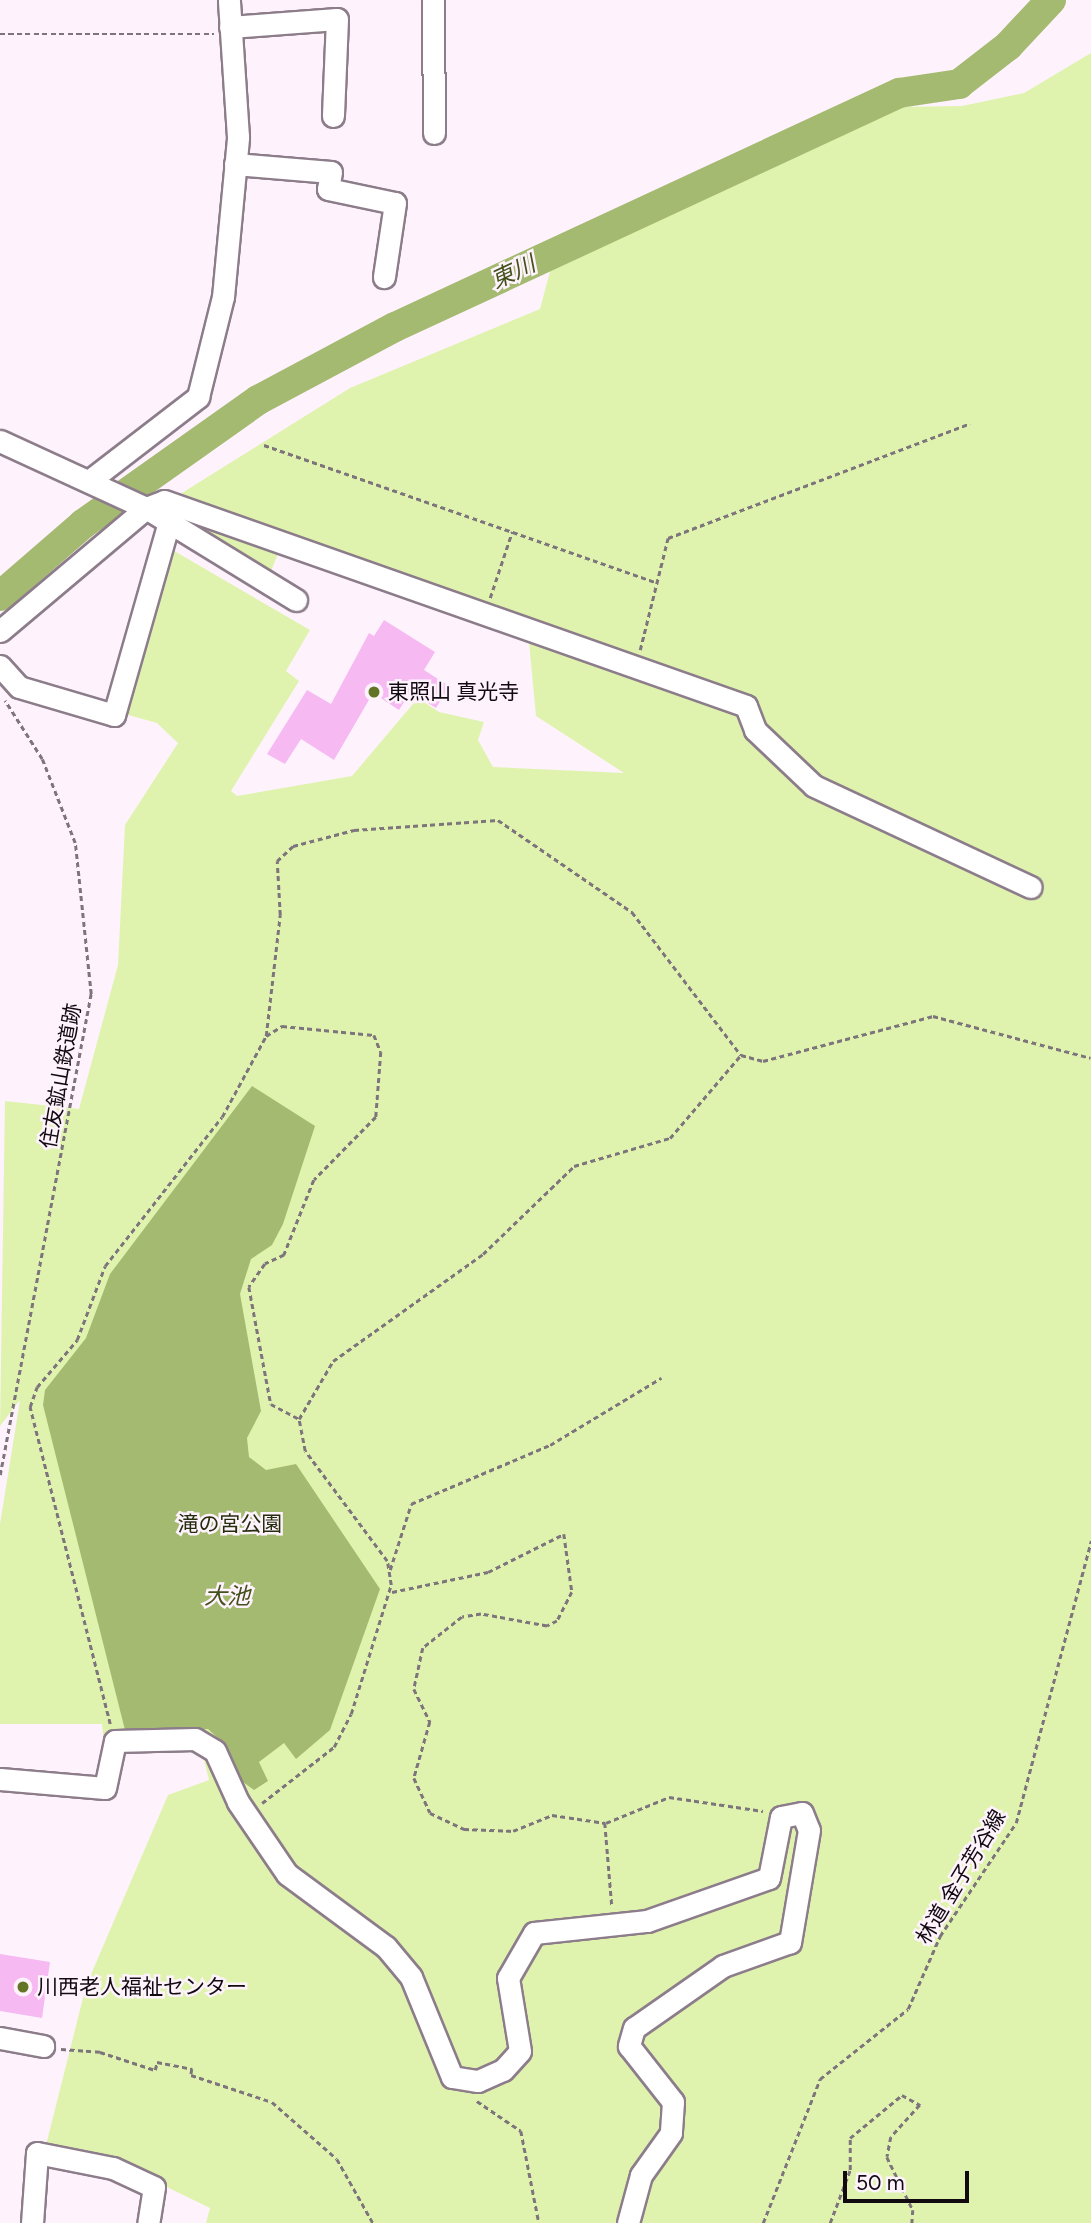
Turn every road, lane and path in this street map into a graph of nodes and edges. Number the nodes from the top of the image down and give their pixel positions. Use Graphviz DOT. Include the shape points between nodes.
graph roads {
  1 [pos="229,0"];
  2 [pos="433,0"];
  3 [pos="231,30"];
  4 [pos="0,34"];
  5 [pos="333,117"];
  6 [pos="434,133"];
  7 [pos="234,164"];
  8 [pos="384,277"];
  9 [pos="970,423"];
  10 [pos="0,441"];
  11 [pos="264,445"];
  12 [pos="93,483"];
  13 [pos="144,507"];
  14 [pos="169,522"];
  15 [pos="512,532"];
  16 [pos="657,583"];
  17 [pos="296,600"];
  18 [pos="484,614"];
  19 [pos="0,631"];
  20 [pos="0,666"];
  21 [pos="635,667"];
  22 [pos="0,695"];
  23 [pos="1031,887"];
  24 [pos="267,1036"];
  25 [pos="741,1055"];
  26 [pos="1091,1058"];
  27 [pos="661,1378"];
  28 [pos="299,1419"];
  29 [pos="0,1475"];
  30 [pos="1091,1541"];
  31 [pos="389,1573"];
  32 [pos="390,1592"];
  33 [pos="115,1741"];
  34 [pos="0,1779"];
  35 [pos="264,1803"];
  36 [pos="783,1815"];
  37 [pos="605,1823"];
  38 [pos="607,1907"];
  39 [pos="0,2038"];
  40 [pos="43,2046"];
  41 [pos="465,2079"];
  42 [pos="32,2223"];
  43 [pos="148,2223"];
  44 [pos="373,2223"];
  45 [pos="539,2223"];
  46 [pos="628,2223"];
  47 [pos="763,2223"];
  48 [pos="830,2223"];
  49 [pos="912,2223"];
  1 -- 3 [label="street"];
  2 -- 6 [label="street"];
  3 -- 4 [label="path"];
  3 -- 5 [label="street" via="337,19"];
  3 -- 7 [label="street" via="239,120"];
  7 -- 8 [label="street" via="331,172 328,190 395,203"];
  7 -- 12 [label="street" via="223,297 196,404"];
  9 -- 16 [label="path" via="668,538"];
  10 -- 12 [label="street"];
  11 -- 15 [label="path"];
  12 -- 13 [label="street"];
  13 -- 14 [label="street"];
  13 -- 18 [label="street" via="164,501"];
  13 -- 19 [label="street"];
  14 -- 17 [label="street"];
  14 -- 20 [label="street" via="114,715 19,688"];
  15 -- 16 [label="path"];
  15 -- 18 [label="path"];
  16 -- 21 [label="path"];
  18 -- 21 [label="street"];
  21 -- 23 [label="street" via="746,706 755,730 814,786"];
  22 -- 29 [label="path, 住友鉱山鉄道跡" via="42,759 75,843 91,994"];
  24 -- 25 [label="path" via="280,915 277,861 293,846 354,830 498,820 632,912"];
  24 -- 28 [label="path" via="282,1026 373,1035 381,1052 376,1117 314,1180 284,1255 265,1264 249,1287 271,1405"];
  24 -- 33 [label="path" via="222,1117 105,1266 77,1340 37,1387 30,1407"];
  25 -- 26 [label="path" via="763,1061 881,1025 933,1016"];
  25 -- 28 [label="path" via="670,1138 574,1166 483,1255 333,1361"];
  27 -- 31 [label="path" via="550,1445 411,1504"];
  28 -- 31 [label="path" via="305,1451 387,1561"];
  30 -- 47 [label="path, 林道 金子芳谷線" via="1016,1823 940,1936 908,2009 820,2079"];
  31 -- 32 [label="path"];
  32 -- 35 [label="path" via="351,1714 334,1747"];
  32 -- 37 [label="path" via="488,1572 564,1534 572,1592 557,1621 547,1626 481,1614 462,1617 423,1648 414,1689 430,1722 414,1778 430,1813 464,1829 513,1831 552,1815"];
  33 -- 34 [label="street" via="105,1788"];
  33 -- 41 [label="street" via="195,1739 215,1751 238,1802 287,1874 363,1926 411,1977 452,2077"];
  36 -- 37 [label="path" via="680,1796 645,1802"];
  36 -- 41 [label="street" via="769,1878 647,1921 534,1933 508,1978 520,2052 503,2070 478,2081"];
  36 -- 46 [label="street" via="802,1813 809,1830 790,1942 723,1966 634,2028 629,2046 673,2102 671,2133 641,2175"];
  37 -- 38 [label="path" via="614,1905"];
  39 -- 40 [label="street"];
  40 -- 44 [label="path" via="100,2052 155,2070 157,2062 192,2069 191,2075 272,2102 337,2159"];
  41 -- 45 [label="path" via="469,2097 521,2131"];
  42 -- 43 [label="street" via="37,2153 113,2168 154,2187"];
  48 -- 49 [label="path" via="847,2181 850,2138 902,2095 920,2105 891,2137 887,2157 913,2210"];
}
